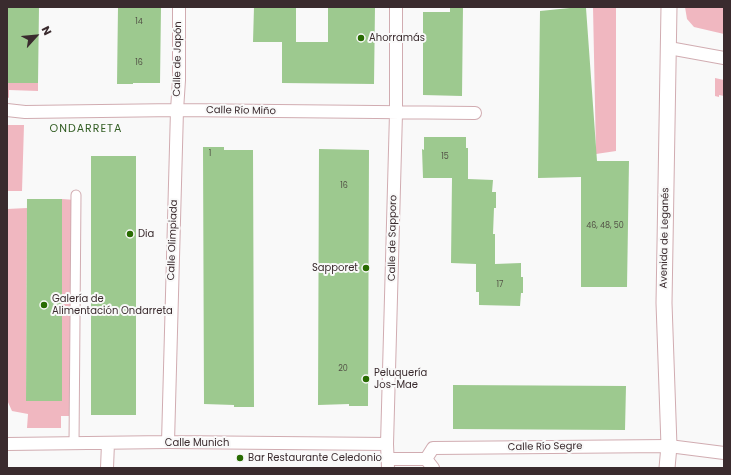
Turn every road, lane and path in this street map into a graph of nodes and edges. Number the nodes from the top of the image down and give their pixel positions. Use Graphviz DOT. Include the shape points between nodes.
graph roads {
  1 [pos="179,7"];
  2 [pos="396,7"];
  3 [pos="669,7"];
  4 [pos="669,48"];
  5 [pos="724,58"];
  6 [pos="7,110"];
  7 [pos="177,110"];
  8 [pos="396,113"];
  9 [pos="474,113"];
  10 [pos="76,195"];
  11 [pos="168,442"];
  12 [pos="108,443"];
  13 [pos="7,444"];
  14 [pos="74,444"];
  15 [pos="387,444"];
  16 [pos="669,446"];
  17 [pos="724,453"];
  18 [pos="388,463"];
  19 [pos="430,464"];
  20 [pos="107,468"];
  21 [pos="667,468"];
  1 -- 7 [label="street, Calle de Japón"];
  2 -- 8 [label="street, Calle de Sapporo"];
  3 -- 4 [label="street, Avenida de Leganés"];
  4 -- 5 [label="street"];
  4 -- 16 [label="street, Avenida de Leganés" via="664,303"];
  6 -- 7 [label="street, Calle Río Miño"];
  7 -- 8 [label="street, Calle Río Miño"];
  7 -- 11 [label="street, Calle Olimpiada"];
  8 -- 9 [label="street, Calle Río Miño"];
  8 -- 15 [label="street, Calle de Sapporo"];
  10 -- 14 [label="street"];
  11 -- 12 [label="street, Calle Munich"];
  11 -- 15 [label="street, Calle Munich"];
  12 -- 14 [label="street, Calle Munich"];
  12 -- 20 [label="street"];
  13 -- 14 [label="street, Calle Munich"];
  15 -- 18 [label="street, Calle de Sapporo"];
  16 -- 17 [label="street"];
  16 -- 19 [label="street, Calle Río Segre" via="433,448"];
  16 -- 21 [label="street, Avenida de Leganés"];
  18 -- 19 [label="street, Calle Río Segre"];
}
